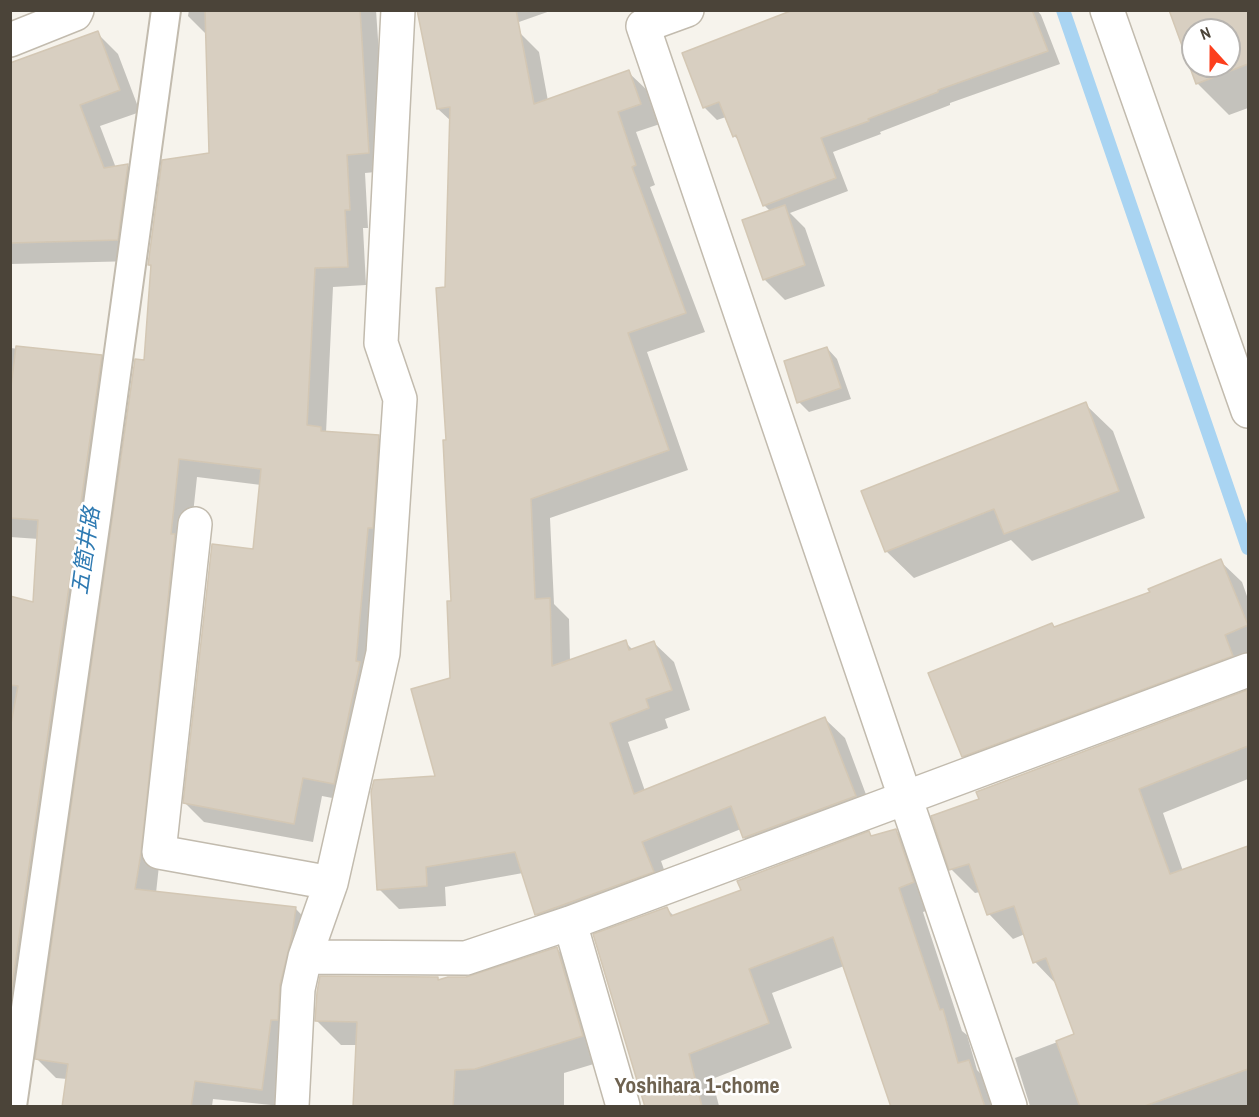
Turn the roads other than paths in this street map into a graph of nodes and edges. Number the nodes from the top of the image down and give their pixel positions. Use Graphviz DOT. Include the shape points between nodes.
graph roads {
  1 [pos="77,10"];
  2 [pos="166,10"];
  3 [pos="398,10"];
  4 [pos="687,10"];
  5 [pos="1107,10"];
  6 [pos="10,40"];
  7 [pos="1248,411"];
  8 [pos="195,524"];
  9 [pos="1248,670"];
  10 [pos="905,800"];
  11 [pos="331,883"];
  12 [pos="570,923"];
  13 [pos="305,957"];
  14 [pos="12,1107"];
  15 [pos="292,1107"];
  16 [pos="623,1107"];
  17 [pos="1010,1107"];
  1 -- 6 [label="street"];
  2 -- 14 [label="street"];
  3 -- 11 [label="street" via="381,343 400,399 383,653"];
  4 -- 10 [label="street" via="643,26"];
  5 -- 7 [label="street"];
  8 -- 11 [label="street" via="159,852"];
  9 -- 10 [label="street"];
  10 -- 12 [label="street"];
  10 -- 17 [label="street"];
  11 -- 13 [label="street"];
  12 -- 13 [label="street" via="466,958"];
  12 -- 16 [label="street"];
  13 -- 15 [label="street" via="298,989"];
}
